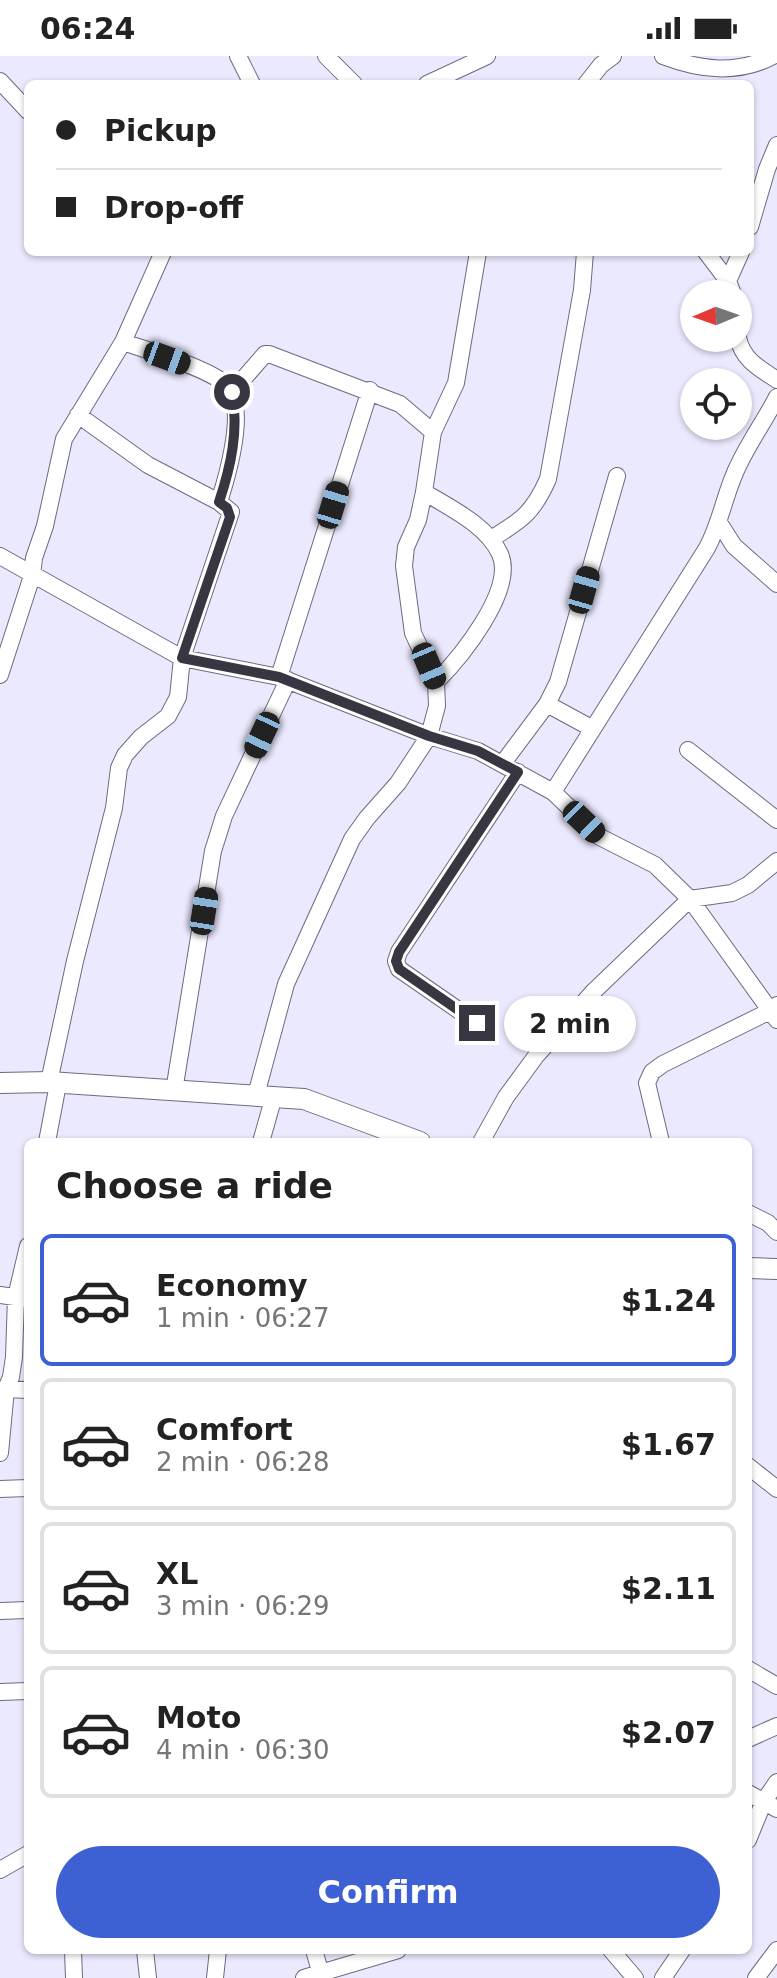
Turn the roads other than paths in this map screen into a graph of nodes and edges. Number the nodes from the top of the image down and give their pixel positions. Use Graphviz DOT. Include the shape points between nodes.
graph roads {
  1 [pos="238,56"];
  2 [pos="326,56"];
  3 [pos="487,56"];
  4 [pos="613,56"];
  5 [pos="663,56"];
  6 [pos="773,56"];
  7 [pos="250,80"];
  8 [pos="350,80"];
  9 [pos="436,80"];
  10 [pos="589,80"];
  11 [pos="0,81"];
  12 [pos="24,107"];
  13 [pos="777,145"];
  14 [pos="754,213"];
  15 [pos="161,256"];
  16 [pos="477,256"];
  17 [pos="585,256"];
  18 [pos="709,256"];
  19 [pos="740,256"];
  20 [pos="725,280"];
  21 [pos="733,280"];
  22 [pos="123,342"];
  23 [pos="742,352"];
  24 [pos="777,380"];
  25 [pos="370,390"];
  26 [pos="232,392"];
  27 [pos="776,402"];
  28 [pos="78,415"];
  29 [pos="433,432"];
  30 [pos="617,476"];
  31 [pos="424,492"];
  32 [pos="219,502"];
  33 [pos="720,524"];
  34 [pos="491,539"];
  35 [pos="734,546"];
  36 [pos="707,548"];
  37 [pos="0,556"];
  38 [pos="32,576"];
  39 [pos="777,584"];
  40 [pos="182,658"];
  41 [pos="0,675"];
  42 [pos="283,678"];
  43 [pos="436,682"];
  44 [pos="547,704"];
  45 [pos="593,729"];
  46 [pos="429,736"];
  47 [pos="688,750"];
  48 [pos="503,763"];
  49 [pos="518,772"];
  50 [pos="553,792"];
  51 [pos="777,820"];
  52 [pos="777,861"];
  53 [pos="690,899"];
  54 [pos="775,1012"];
  55 [pos="477,1023"];
  56 [pos="0,1083"];
  57 [pos="54,1083"];
  58 [pos="174,1091"];
  59 [pos="265,1095"];
  60 [pos="47,1138"];
  61 [pos="261,1138"];
  62 [pos="409,1138"];
  63 [pos="483,1138"];
  64 [pos="660,1138"];
  65 [pos="752,1215"];
  66 [pos="777,1232"];
  67 [pos="24,1262"];
  68 [pos="752,1268"];
  69 [pos="777,1269"];
  70 [pos="15,1297"];
  71 [pos="6,1381"];
  72 [pos="0,1453"];
  73 [pos="752,1469"];
  74 [pos="24,1488"];
  75 [pos="0,1489"];
  76 [pos="777,1489"];
  77 [pos="24,1610"];
  78 [pos="0,1611"];
  79 [pos="752,1671"];
  80 [pos="777,1686"];
  81 [pos="24,1691"];
  82 [pos="0,1692"];
  83 [pos="777,1726"];
  84 [pos="752,1737"];
  85 [pos="777,1782"];
  86 [pos="752,1795"];
  87 [pos="771,1805"];
  88 [pos="752,1834"];
  89 [pos="24,1856"];
  90 [pos="0,1870"];
  91 [pos="777,1950"];
  92 [pos="73,1954"];
  93 [pos="145,1954"];
  94 [pos="218,1954"];
  95 [pos="314,1954"];
  96 [pos="385,1954"];
  97 [pos="614,1954"];
  98 [pos="679,1954"];
  99 [pos="315,1976"];
  100 [pos="74,1978"];
  101 [pos="148,1978"];
  102 [pos="215,1978"];
  103 [pos="635,1978"];
  104 [pos="663,1978"];
  105 [pos="756,1978"];
  1 -- 7 [label="street"];
  2 -- 8 [label="street"];
  3 -- 9 [label="street"];
  4 -- 10 [label="street"];
  5 -- 6 [label="street" via="707,69 753,65"];
  11 -- 12 [label="street"];
  13 -- 14 [label="street"];
  15 -- 22 [label="street"];
  16 -- 29 [label="street" via="456,383"];
  17 -- 34 [label="street" via="548,479 538,503"];
  18 -- 20 [label="street"];
  19 -- 21 [label="street"];
  22 -- 26 [label="street" via="217,378"];
  22 -- 28 [label="street"];
  23 -- 24 [label="street"];
  25 -- 26 [label="street" via="265,354"];
  25 -- 29 [label="street" via="400,404"];
  25 -- 42 [label="street"];
  26 -- 32 [label="street" via="234,440"];
  27 -- 33 [label="street" via="738,465"];
  28 -- 32 [label="street" via="148,465"];
  28 -- 38 [label="street" via="59,455"];
  29 -- 31 [label="street"];
  30 -- 44 [label="street" via="565,663"];
  31 -- 34 [label="street"];
  31 -- 43 [label="street" via="404,566 413,633"];
  32 -- 40 [label="street" via="230,517"];
  33 -- 35 [label="street"];
  33 -- 36 [label="street"];
  34 -- 43 [label="street" via="501,555 502,584 471,641"];
  35 -- 36 [label="street"];
  35 -- 39 [label="street"];
  36 -- 45 [label="street"];
  37 -- 38 [label="street"];
  38 -- 40 [label="street"];
  38 -- 41 [label="street"];
  40 -- 42 [label="street"];
  40 -- 57 [label="street" via="178,697 168,716 141,737 119,768 114,808 75,961"];
  42 -- 46 [label="street"];
  42 -- 58 [label="street" via="213,851"];
  43 -- 46 [label="street" via="437,706"];
  44 -- 45 [label="street"];
  44 -- 48 [label="street"];
  45 -- 50 [label="street"];
  46 -- 48 [label="street"];
  46 -- 59 [label="street" via="352,839 286,984"];
  47 -- 51 [label="street"];
  48 -- 49 [label="street"];
  49 -- 50 [label="street"];
  49 -- 55 [label="street" via="396,961 399,969"];
  50 -- 53 [label="street" via="600,837 655,865"];
  52 -- 53 [label="street" via="732,893"];
  53 -- 54 [label="street"];
  53 -- 63 [label="street" via="593,992 536,1056"];
  54 -- 64 [label="street" via="652,1072 647,1083"];
  56 -- 57 [label="street"];
  57 -- 58 [label="street"];
  57 -- 60 [label="street"];
  58 -- 59 [label="street"];
  59 -- 61 [label="street"];
  59 -- 62 [label="street" via="304,1099"];
  65 -- 66 [label="street"];
  67 -- 70 [label="street"];
  68 -- 69 [label="street"];
  70 -- 71 [label="street"];
  71 -- 72 [label="street"];
  73 -- 76 [label="street"];
  74 -- 75 [label="street"];
  77 -- 78 [label="street"];
  79 -- 80 [label="street"];
  81 -- 82 [label="street"];
  83 -- 84 [label="street"];
  85 -- 87 [label="street"];
  86 -- 87 [label="street"];
  87 -- 88 [label="street"];
  89 -- 90 [label="street"];
  91 -- 105 [label="street"];
  92 -- 100 [label="street"];
  93 -- 101 [label="street"];
  94 -- 102 [label="street"];
  95 -- 99 [label="street"];
  96 -- 99 [label="street"];
  97 -- 103 [label="street"];
  98 -- 104 [label="street"];
}
